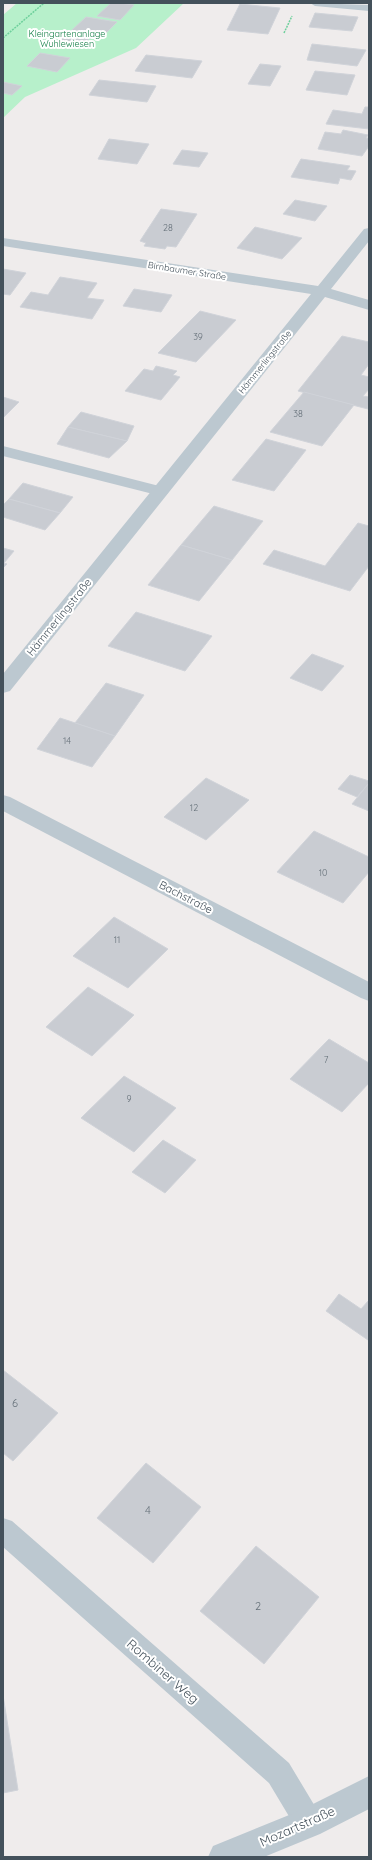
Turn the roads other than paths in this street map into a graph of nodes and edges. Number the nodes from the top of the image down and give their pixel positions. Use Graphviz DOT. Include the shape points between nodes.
graph roads {
  1 [pos="315,3"];
  2 [pos="369,8"];
  3 [pos="369,232"];
  4 [pos="3,242"];
  5 [pos="322,291"];
  6 [pos="369,305"];
  7 [pos="3,451"];
  8 [pos="161,491"];
  9 [pos="3,687"];
  10 [pos="3,802"];
  11 [pos="367,987"];
  12 [pos="3,1530"];
  13 [pos="369,1792"];
  14 [pos="309,1824"];
  15 [pos="224,1857"];
  1 -- 2 [label="lane"];
  3 -- 5 [label="street, Hämmerlingstraße"];
  4 -- 5 [label="street, Birnbaumer Straße"];
  5 -- 6 [label="street, Birnbaumer Straße"];
  5 -- 8 [label="street, Hämmerlingstraße"];
  7 -- 8 [label="lane"];
  8 -- 9 [label="street, Hämmerlingstraße"];
  10 -- 11 [label="street, Bachstraße"];
  12 -- 14 [label="lane, Rombiner Weg" via="279,1773"];
  13 -- 14 [label="street, Mozartstraße"];
  14 -- 15 [label="street, Mozartstraße"];
}
